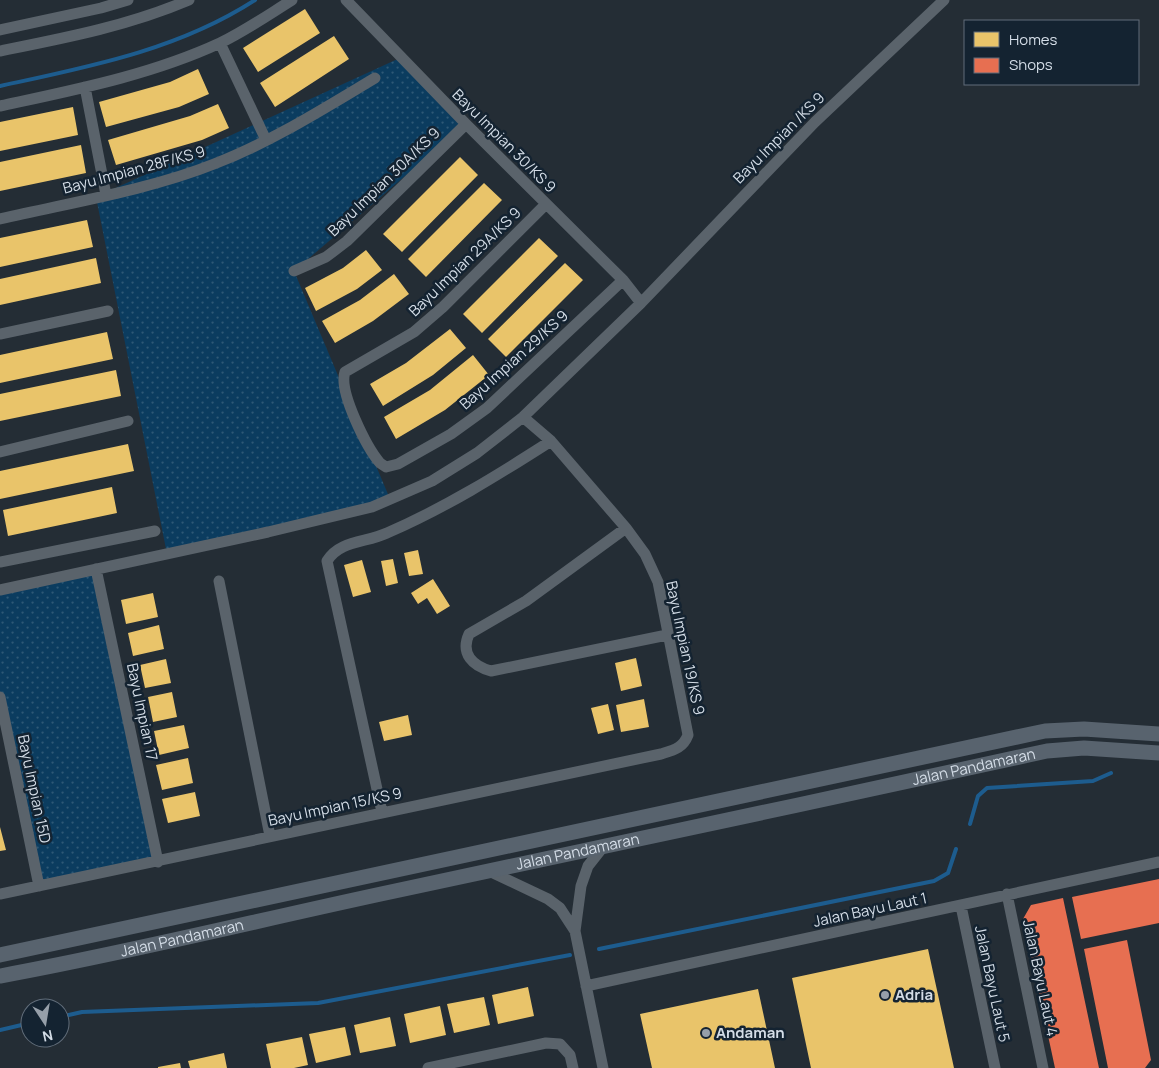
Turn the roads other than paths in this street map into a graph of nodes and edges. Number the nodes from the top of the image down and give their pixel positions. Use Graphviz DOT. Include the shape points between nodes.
graph roads {
  1 [pos="128,0"];
  2 [pos="189,0"];
  3 [pos="292,0"];
  4 [pos="346,0"];
  5 [pos="944,0"];
  6 [pos="101,8"];
  7 [pos="0,30"];
  8 [pos="105,30"];
  9 [pos="220,43"];
  10 [pos="0,51"];
  11 [pos="375,78"];
  12 [pos="85,88"];
  13 [pos="0,106"];
  14 [pos="466,124"];
  15 [pos="266,140"];
  16 [pos="106,195"];
  17 [pos="546,204"];
  18 [pos="0,219"];
  19 [pos="294,271"];
  20 [pos="623,280"];
  21 [pos="641,302"];
  22 [pos="108,311"];
  23 [pos="0,334"];
  24 [pos="523,417"];
  25 [pos="128,420"];
  26 [pos="357,423"];
  27 [pos="551,441"];
  28 [pos="0,452"];
  29 [pos="626,528"];
  30 [pos="155,531"];
  31 [pos="0,562"];
  32 [pos="96,569"];
  33 [pos="219,581"];
  34 [pos="0,590"];
  35 [pos="667,635"];
  36 [pos="0,697"];
  37 [pos="1159,734"];
  38 [pos="677,749"];
  39 [pos="1159,753"];
  40 [pos="382,812"];
  41 [pos="270,836"];
  42 [pos="603,847"];
  43 [pos="158,862"];
  44 [pos="1159,862"];
  45 [pos="489,871"];
  46 [pos="39,886"];
  47 [pos="0,894"];
  48 [pos="1006,894"];
  49 [pos="961,906"];
  50 [pos="575,930"];
  51 [pos="0,955"];
  52 [pos="0,976"];
  53 [pos="586,986"];
  54 [pos="428,1068"];
  55 [pos="573,1068"];
  56 [pos="603,1068"];
  57 [pos="995,1068"];
  58 [pos="1043,1068"];
  1 -- 6 [label="street"];
  2 -- 8 [label="street"];
  3 -- 9 [label="street"];
  4 -- 14 [label="street, Bayu Impian 30/KS 9"];
  5 -- 21 [label="street, Bayu Impian /KS 9" via="815,122"];
  6 -- 7 [label="street"];
  6 -- 8 [label="street"];
  8 -- 10 [label="street"];
  9 -- 12 [label="street" via="179,60"];
  9 -- 15 [label="street"];
  11 -- 15 [label="street, Bayu Impian 28F/KS 9"];
  12 -- 13 [label="street"];
  12 -- 16 [label="street"];
  14 -- 17 [label="street, Bayu Impian 30/KS 9"];
  14 -- 19 [label="street, Bayu Impian 30A/KS 9" via="347,241 326,257"];
  15 -- 16 [label="street, Bayu Impian 28F/KS 9" via="214,165"];
  16 -- 18 [label="street, Bayu Impian 28F/KS 9"];
  17 -- 20 [label="street, Bayu Impian 30/KS 9"];
  17 -- 26 [label="street, Bayu Impian 29A/KS 9" via="414,332 344,372 344,389"];
  20 -- 21 [label="street, Bayu Impian 30/KS 9"];
  20 -- 26 [label="street, Bayu Impian 29/KS 9" via="487,408 406,460 386,467 380,463"];
  21 -- 24 [label="street, Bayu Impian /KS 9"];
  22 -- 23 [label="street"];
  24 -- 27 [label="street, Bayu Impian 19/KS 9"];
  24 -- 32 [label="street, Bayu Impian /KS 9" via="478,453 432,481 372,506"];
  25 -- 28 [label="street"];
  27 -- 29 [label="street, Bayu Impian 19/KS 9"];
  27 -- 40 [label="street" via="440,509 384,535 340,547 327,561"];
  29 -- 35 [label="street, Bayu Impian 19/KS 9" via="645,554 658,582"];
  29 -- 35 [label="street" via="526,601 469,634 465,643 468,658 477,667 492,671"];
  30 -- 31 [label="street"];
  32 -- 34 [label="street, Bayu Impian /KS 9"];
  32 -- 43 [label="street, Bayu Impian 17"];
  33 -- 41 [label="street"];
  35 -- 38 [label="street, Bayu Impian 19/KS 9" via="688,735 685,743"];
  36 -- 46 [label="street, Bayu Impian 15D"];
  37 -- 51 [label="main road, Jalan Pandamaran" via="1084,729 1045,731"];
  38 -- 40 [label="street, Bayu Impian 15/KS 9"];
  39 -- 42 [label="main road, Jalan Pandamaran" via="1093,749 1047,751"];
  40 -- 41 [label="street, Bayu Impian 15/KS 9"];
  41 -- 43 [label="street, Bayu Impian 15/KS 9"];
  42 -- 45 [label="main road, Jalan Pandamaran"];
  42 -- 50 [label="street" via="588,866 581,886"];
  43 -- 46 [label="street, Bayu Impian 15/KS 9"];
  44 -- 48 [label="street, Jalan Bayu Laut 1"];
  45 -- 50 [label="street" via="548,899 560,908"];
  45 -- 52 [label="main road, Jalan Pandamaran"];
  46 -- 47 [label="street, Bayu Impian 15/KS 9"];
  48 -- 49 [label="street, Jalan Bayu Laut 1"];
  48 -- 58 [label="street, Jalan Bayu Laut 4"];
  49 -- 53 [label="street, Jalan Bayu Laut 1"];
  49 -- 57 [label="street, Jalan Bayu Laut 5"];
  50 -- 53 [label="street"];
  53 -- 56 [label="street"];
  54 -- 55 [label="street" via="546,1043 560,1044 570,1055"];
}
